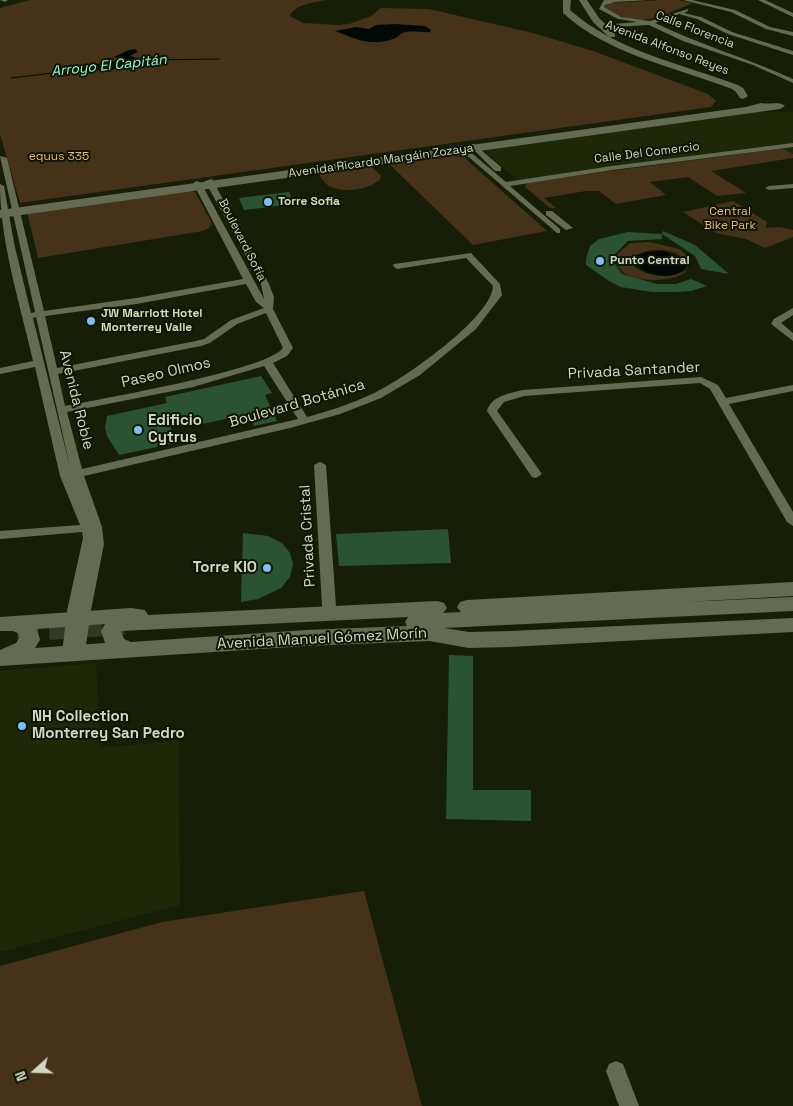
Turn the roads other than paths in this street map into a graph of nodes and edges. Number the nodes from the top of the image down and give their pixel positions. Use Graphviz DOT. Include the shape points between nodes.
graph roads {
  1 [pos="643,0"];
  2 [pos="686,0"];
  3 [pos="710,0"];
  4 [pos="760,0"];
  5 [pos="596,1"];
  6 [pos="614,1"];
  7 [pos="567,2"];
  8 [pos="584,2"];
  9 [pos="701,3"];
  10 [pos="678,13"];
  11 [pos="793,15"];
  12 [pos="601,17"];
  13 [pos="574,19"];
  14 [pos="650,23"];
  15 [pos="614,26"];
  16 [pos="793,34"];
  17 [pos="793,53"];
  18 [pos="793,81"];
  19 [pos="749,95"];
  20 [pos="762,105"];
  21 [pos="793,145"];
  22 [pos="468,147"];
  23 [pos="0,158"];
  24 [pos="4,175"];
  25 [pos="514,183"];
  26 [pos="204,184"];
  27 [pos="504,185"];
  28 [pos="0,186"];
  29 [pos="793,186"];
  30 [pos="769,188"];
  31 [pos="39,204"];
  32 [pos="6,207"];
  33 [pos="22,242"];
  34 [pos="5,244"];
  35 [pos="397,266"];
  36 [pos="249,281"];
  37 [pos="268,307"];
  38 [pos="793,311"];
  39 [pos="40,318"];
  40 [pos="793,338"];
  41 [pos="271,360"];
  42 [pos="39,363"];
  43 [pos="0,371"];
  44 [pos="52,372"];
  45 [pos="793,388"];
  46 [pos="723,402"];
  47 [pos="60,410"];
  48 [pos="304,421"];
  49 [pos="320,465"];
  50 [pos="72,474"];
  51 [pos="536,474"];
  52 [pos="793,522"];
  53 [pos="87,528"];
  54 [pos="0,535"];
  55 [pos="793,589"];
  56 [pos="793,604"];
  57 [pos="328,606"];
  58 [pos="428,609"];
  59 [pos="78,618"];
  60 [pos="474,619"];
  61 [pos="793,625"];
  62 [pos="125,632"];
  63 [pos="7,639"];
  64 [pos="510,640"];
  65 [pos="74,653"];
  66 [pos="616,1071"];
  67 [pos="629,1106"];
  1 -- 6 [label="street"];
  2 -- 9 [label="street"];
  3 -- 9 [label="street"];
  4 -- 11 [label="street"];
  5 -- 6 [label="street"];
  6 -- 12 [label="street" via="601,6"];
  7 -- 8 [label="street"];
  7 -- 13 [label="street, Avenida Alfonso Reyes" via="566,11"];
  8 -- 12 [label="street, Avenida Alfonso Reyes"];
  9 -- 10 [label="street"];
  9 -- 16 [label="street" via="733,11 768,28"];
  10 -- 14 [label="street"];
  10 -- 17 [label="street"];
  12 -- 13 [label="street" via="584,21"];
  12 -- 14 [label="street, Calle Florencia"];
  12 -- 19 [label="street, Avenida Alfonso Reyes" via="615,38 624,43"];
  13 -- 19 [label="street, Avenida Alfonso Reyes" via="625,47"];
  14 -- 15 [label="street"];
  14 -- 18 [label="street, Calle Florencia"];
  19 -- 20 [label="street"];
  19 -- 20 [label="street" via="748,104"];
  19 -- 22 [label="street, Avenida Ricardo Margáin Zozaya" via="732,108 720,111"];
  20 -- 20 [label="street" via="786,105"];
  20 -- 22 [label="street, Avenida Ricardo Margáin Zozaya"];
  21 -- 25 [label="street, Calle Del Comercio"];
  22 -- 25 [label="street"];
  22 -- 26 [label="street, Avenida Ricardo Margáin Zozaya"];
  22 -- 27 [label="street"];
  23 -- 24 [label="street, Avenida Roble" via="3,158"];
  24 -- 32 [label="street, Avenida Roble"];
  25 -- 27 [label="street, Calle Del Comercio"];
  25 -- 27 [label="street" via="569,228 557,231"];
  26 -- 31 [label="street, Avenida Ricardo Margáin Zozaya"];
  26 -- 32 [label="street, Avenida Ricardo Margáin Zozaya"];
  26 -- 36 [label="street, Boulevard Sofía"];
  26 -- 37 [label="street, Boulevard Sofía" via="265,284"];
  28 -- 32 [label="street, Avenida Roble"];
  29 -- 30 [label="street"];
  31 -- 32 [label="street, Avenida Ricardo Margáin Zozaya"];
  32 -- 33 [label="street, Avenida Roble"];
  32 -- 34 [label="street, Avenida Roble"];
  33 -- 34 [label="street"];
  33 -- 39 [label="street, Avenida Roble"];
  34 -- 39 [label="street, Avenida Roble"];
  35 -- 48 [label="street, Boulevard Botánica" via="468,256 497,286 497,295 473,327 416,373 377,396"];
  36 -- 37 [label="street, Boulevard Sofía" via="259,300"];
  36 -- 39 [label="street"];
  37 -- 41 [label="street, Boulevard Sofía" via="288,348 284,354"];
  37 -- 44 [label="street" via="234,322 198,344"];
  38 -- 40 [label="street" via="776,324"];
  39 -- 42 [label="street, Avenida Roble"];
  39 -- 44 [label="street, Avenida Roble"];
  41 -- 47 [label="street, Paseo Olmos" via="193,384"];
  41 -- 48 [label="street"];
  42 -- 43 [label="street"];
  42 -- 50 [label="street, Avenida Roble"];
  44 -- 47 [label="street, Avenida Roble"];
  45 -- 46 [label="street"];
  46 -- 51 [label="street, Privada Santander" via="712,384 696,380 535,392 500,400 492,411"];
  46 -- 52 [label="street, Privada Santander"];
  47 -- 50 [label="street, Avenida Roble"];
  48 -- 50 [label="street, Boulevard Botánica"];
  49 -- 57 [label="street, Privada Cristal"];
  50 -- 53 [label="street, Avenida Roble"];
  50 -- 59 [label="street, Avenida Roble" via="96,526 98,538"];
  53 -- 54 [label="street"];
  53 -- 59 [label="street, Avenida Roble"];
  55 -- 58 [label="street, Avenida Manuel Gómez Morín"];
  56 -- 60 [label="street, Avenida Manuel Gómez Morín"];
  57 -- 58 [label="street, Avenida Manuel Gómez Morín" via="393,604"];
  57 -- 62 [label="street, Avenida Manuel Gómez Morín"];
  58 -- 62 [label="street, Avenida Manuel Gómez Morín"];
  59 -- 62 [label="street, Avenida Manuel Gómez Morín"];
  59 -- 63 [label="street, Avenida Manuel Gómez Morín"];
  59 -- 65 [label="street, Avenida Roble"];
  60 -- 62 [label="street, Avenida Manuel Gómez Morín"];
  60 -- 64 [label="street"];
  61 -- 64 [label="street, Avenida Manuel Gómez Morín"];
  62 -- 64 [label="street, Avenida Manuel Gómez Morín" via="429,633 469,640"];
  62 -- 65 [label="street, Avenida Manuel Gómez Morín"];
  63 -- 65 [label="street, Avenida Manuel Gómez Morín"];
  66 -- 67 [label="street"];
}
